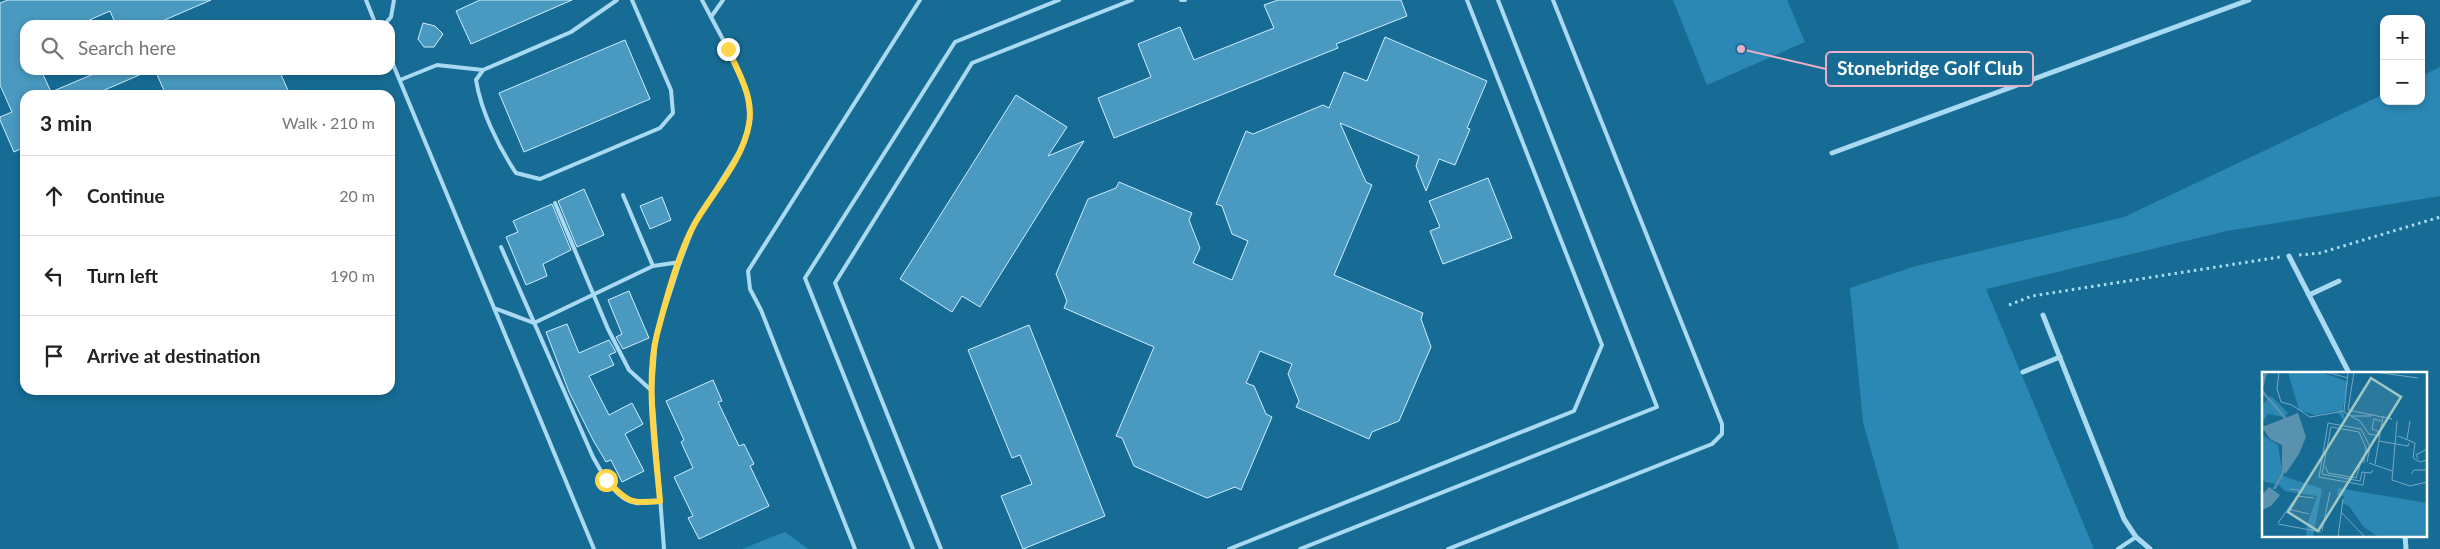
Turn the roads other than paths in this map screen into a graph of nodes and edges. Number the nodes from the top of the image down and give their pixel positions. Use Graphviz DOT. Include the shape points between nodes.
graph roads {
  1 [pos="366,0"];
  2 [pos="394,0"];
  3 [pos="617,0"];
  4 [pos="632,0"];
  5 [pos="702,0"];
  6 [pos="724,0"];
  7 [pos="920,0"];
  8 [pos="1059,0"];
  9 [pos="1132,0"];
  10 [pos="1181,0"];
  11 [pos="1185,0"];
  12 [pos="1467,0"];
  13 [pos="1498,0"];
  14 [pos="1553,0"];
  15 [pos="2249,0"];
  16 [pos="711,17"];
  17 [pos="374,20"];
  18 [pos="388,20"];
  19 [pos="395,68"];
  20 [pos="483,70"];
  21 [pos="400,80"];
  22 [pos="1832,153"];
  23 [pos="623,195"];
  24 [pos="555,203"];
  25 [pos="501,247"];
  26 [pos="2289,256"];
  27 [pos="680,262"];
  28 [pos="653,266"];
  29 [pos="2339,281"];
  30 [pos="2309,295"];
  31 [pos="594,296"];
  32 [pos="494,308"];
  33 [pos="2042,315"];
  34 [pos="534,323"];
  35 [pos="2060,357"];
  36 [pos="2023,372"];
  37 [pos="2348,372"];
  38 [pos="652,391"];
  39 [pos="660,501"];
  40 [pos="2405,536"];
  41 [pos="2136,537"];
  42 [pos="594,549"];
  43 [pos="664,549"];
  44 [pos="855,549"];
  45 [pos="913,549"];
  46 [pos="941,549"];
  47 [pos="1229,549"];
  48 [pos="1300,549"];
  49 [pos="1448,549"];
  50 [pos="2118,549"];
  51 [pos="2150,549"];
  52 [pos="2406,549"];
  1 -- 17 [label="lane"];
  2 -- 18 [label="lane"];
  3 -- 20 [label="lane" via="572,32"];
  4 -- 20 [label="lane" via="671,90 673,112 660,128 540,179 516,173 505,156 478,92 476,80"];
  5 -- 16 [label="lane"];
  6 -- 16 [label="lane"];
  7 -- 44 [label="lane" via="748,272 750,289"];
  8 -- 45 [label="lane" via="955,42 805,278"];
  9 -- 46 [label="lane" via="972,64 835,283"];
  10 -- 11 [label="lane"];
  12 -- 47 [label="lane" via="1602,345 1574,410"];
  13 -- 48 [label="lane" via="1657,407"];
  14 -- 49 [label="lane" via="1722,424 1722,434 1712,444"];
  15 -- 22 [label="street"];
  16 -- 27 [label="lane" via="748,92 750,123 742,147 694,225"];
  19 -- 21 [label="lane"];
  20 -- 21 [label="lane" via="437,65"];
  21 -- 32 [label="lane"];
  23 -- 28 [label="lane"];
  24 -- 31 [label="lane"];
  25 -- 34 [label="lane"];
  26 -- 30 [label="street"];
  27 -- 28 [label="lane"];
  27 -- 38 [label="lane" via="656,336"];
  28 -- 31 [label="lane"];
  29 -- 30 [label="street"];
  30 -- 37 [label="street"];
  31 -- 34 [label="lane"];
  31 -- 38 [label="lane" via="629,370"];
  32 -- 34 [label="lane"];
  32 -- 42 [label="lane"];
  33 -- 35 [label="street"];
  34 -- 39 [label="lane" via="593,458 606,480 626,500 636,503"];
  35 -- 36 [label="street"];
  35 -- 41 [label="street" via="2124,519"];
  38 -- 39 [label="lane"];
  39 -- 43 [label="lane"];
  40 -- 52 [label="street"];
  41 -- 50 [label="lane"];
  41 -- 51 [label="street"];
}
